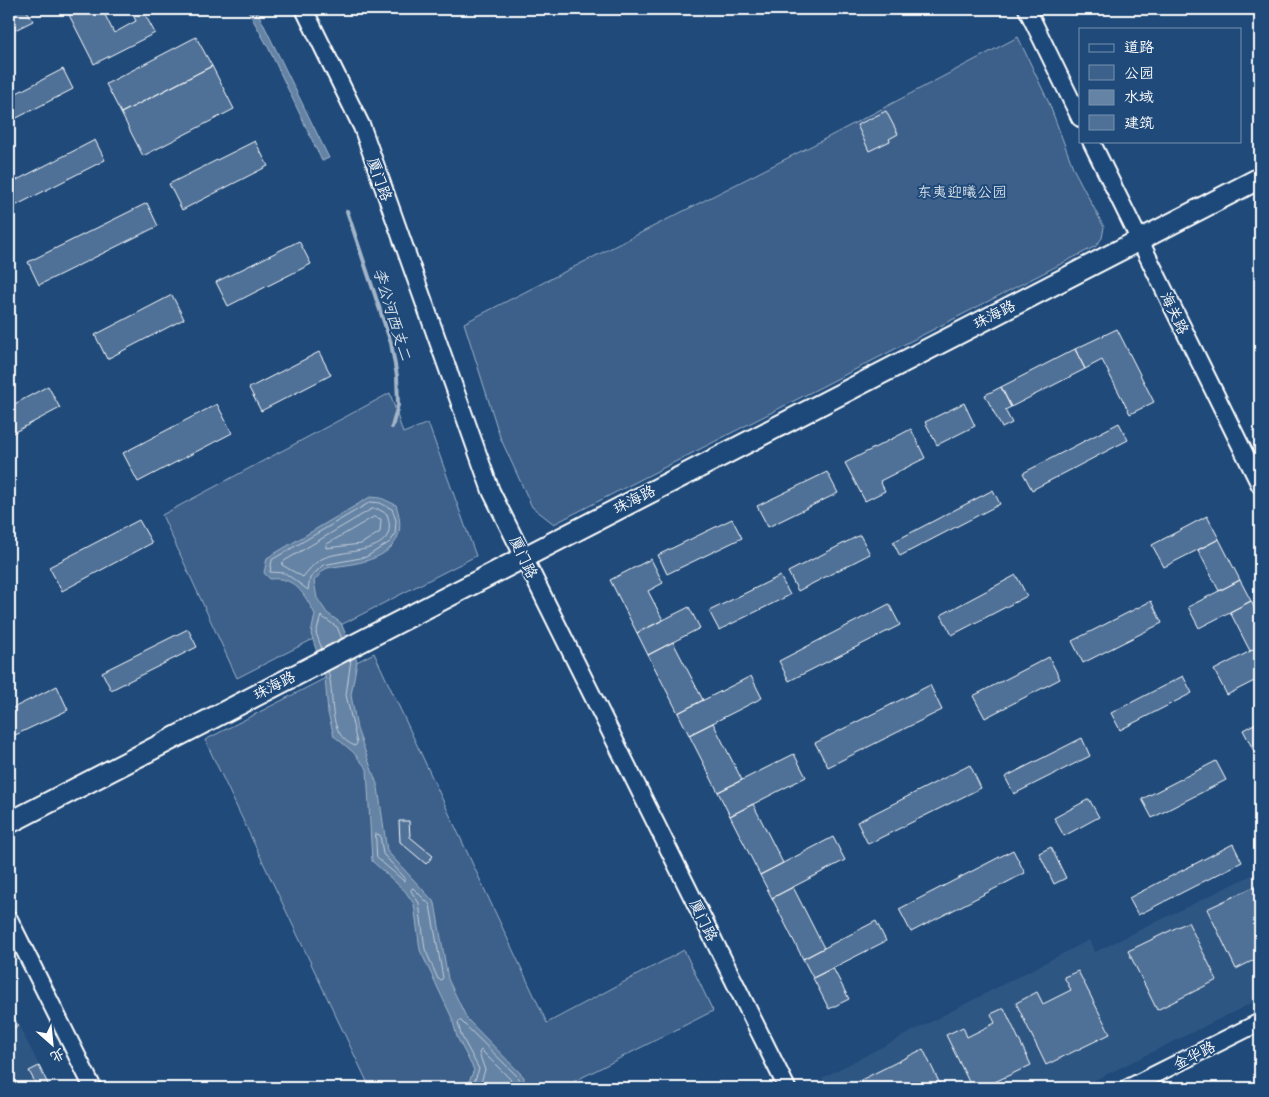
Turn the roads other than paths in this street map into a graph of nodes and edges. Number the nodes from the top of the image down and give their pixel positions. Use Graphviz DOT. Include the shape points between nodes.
graph roads {
  1 [pos="304,9"];
  2 [pos="1027,9"];
  3 [pos="1079,116"];
  4 [pos="1091,142"];
  5 [pos="1260,178"];
  6 [pos="1139,240"];
  7 [pos="1260,485"];
  8 [pos="523,556"];
  9 [pos="9,822"];
  10 [pos="9,919"];
  11 [pos="1260,1022"];
  12 [pos="93,1088"];
  13 [pos="787,1088"];
  14 [pos="1128,1088"];
  1 -- 8 [label="street, 厦门路" via="362,127 491,490"];
  2 -- 3 [label="street"];
  4 -- 6 [label="street, 海关路"];
  5 -- 6 [label="main road, 珠海路"];
  6 -- 7 [label="street, 海关路"];
  6 -- 8 [label="main road, 珠海路"];
  8 -- 9 [label="main road, 珠海路"];
  8 -- 13 [label="street, 厦门路"];
  10 -- 12 [label="street"];
  11 -- 14 [label="street, 金华路"];
}
